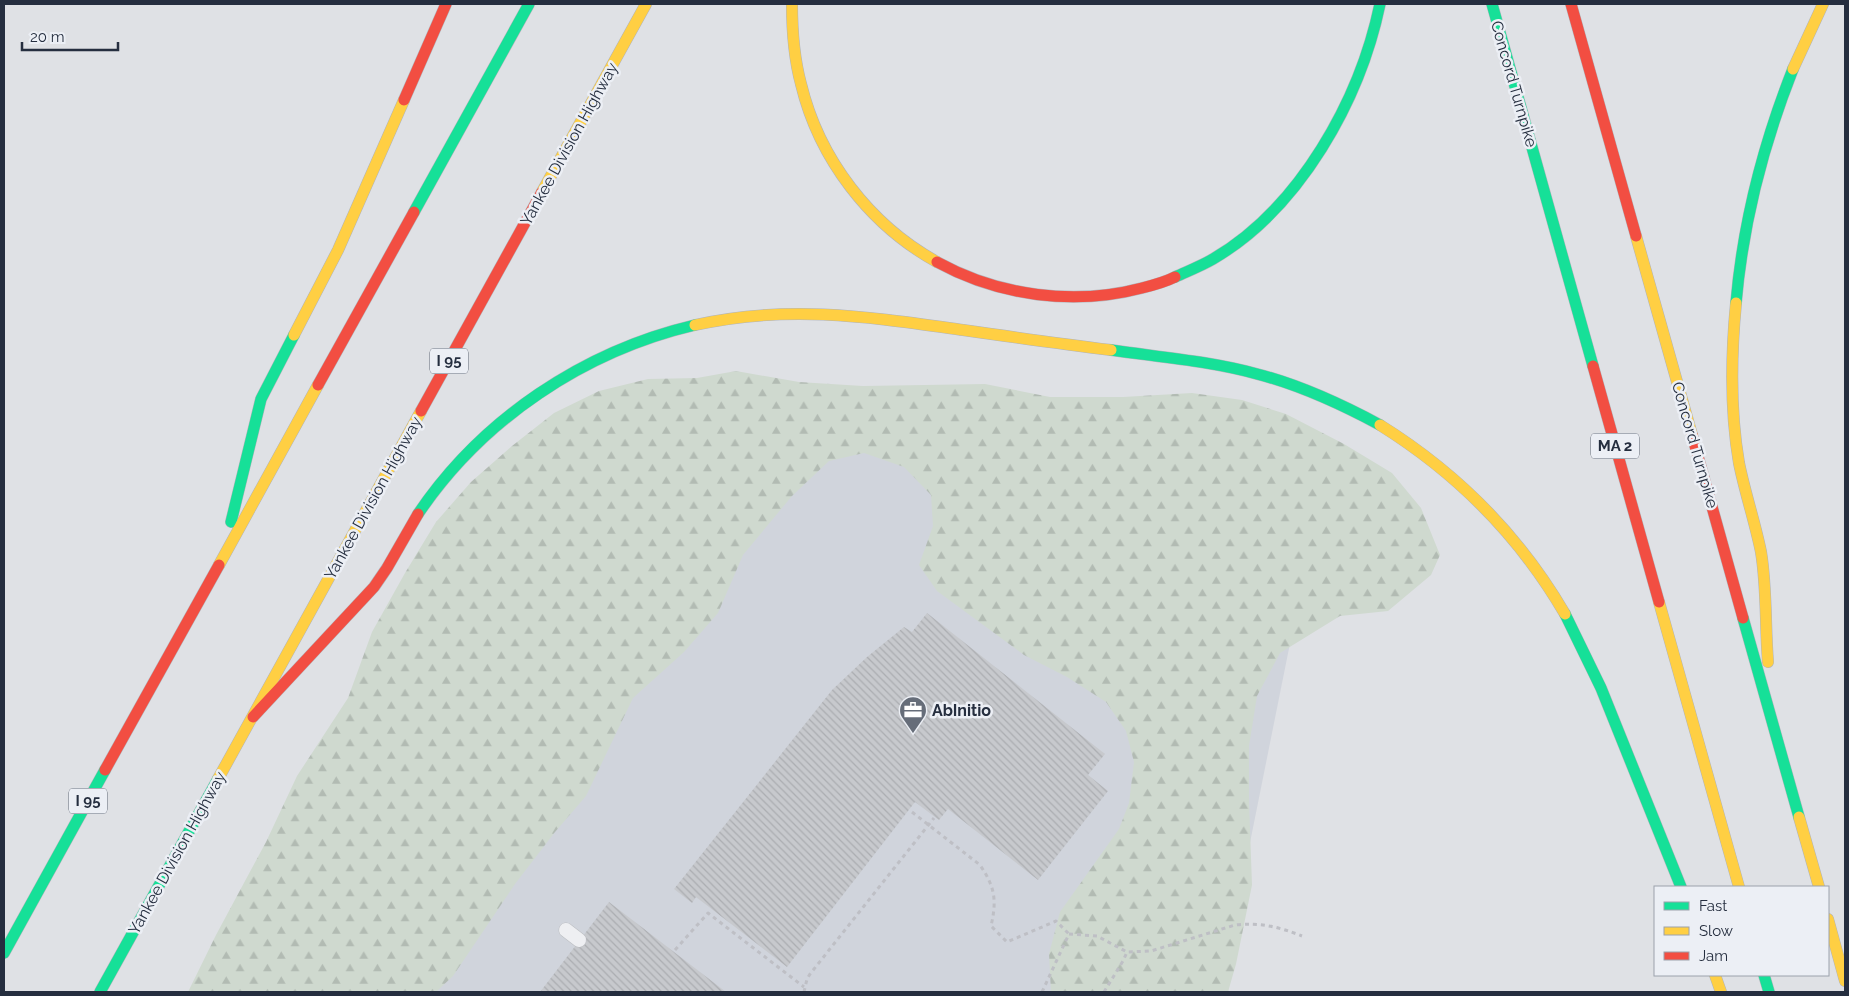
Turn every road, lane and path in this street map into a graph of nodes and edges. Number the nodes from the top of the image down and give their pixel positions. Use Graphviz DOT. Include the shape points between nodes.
graph roads {
  1 [pos="446,4"];
  2 [pos="529,4"];
  3 [pos="646,4"];
  4 [pos="792,4"];
  5 [pos="1380,4"];
  6 [pos="1492,4"];
  7 [pos="1571,4"];
  8 [pos="1824,4"];
  9 [pos="222,558"];
  10 [pos="252,717"];
  11 [pos="1772,718"];
  12 [pos="912,812"];
  13 [pos="934,818"];
  14 [pos="929,825"];
  15 [pos="1681,886"];
  16 [pos="1739,886"];
  17 [pos="1819,886"];
  18 [pos="1829,923"];
  19 [pos="566,930"];
  20 [pos="1069,934"];
  21 [pos="1302,936"];
  22 [pos="580,940"];
  23 [pos="675,950"];
  24 [pos="1127,952"];
  25 [pos="4,953"];
  26 [pos="1715,976"];
  27 [pos="1764,976"];
  28 [pos="1845,981"];
  29 [pos="805,987"];
  30 [pos="100,992"];
  31 [pos="804,992"];
  32 [pos="1042,992"];
  33 [pos="1104,992"];
  34 [pos="1721,992"];
  35 [pos="1769,992"];
  1 -- 9 [label="highway" via="338,250 261,399"];
  2 -- 9 [label="highway, I 95"];
  3 -- 10 [label="highway, Yankee Division Highway / I 95"];
  4 -- 5 [label="highway" via="795,56 811,120 841,176 870,211 921,253 980,282 1022,293 1089,298 1133,291 1174,279 1218,256 1264,222 1308,171 1342,114 1367,53"];
  6 -- 16 [label="highway, Concord Turnpike / MA 2"];
  7 -- 11 [label="highway, Concord Turnpike"];
  8 -- 11 [label="highway" via="1790,75 1764,152 1745,231 1736,287 1732,383 1736,444 1760,551"];
  9 -- 25 [label="highway, I 95"];
  10 -- 15 [label="highway" via="376,585 421,508 454,465 496,426 562,378 646,339 707,323 789,313 892,320 1214,365 1256,374 1342,405 1418,450 1464,486 1506,529 1561,604 1593,666"];
  10 -- 30 [label="highway, Yankee Division Highway / I 95"];
  11 -- 17 [label="highway, Concord Turnpike"];
  12 -- 14 [label="path"];
  13 -- 14 [label="path"];
  14 -- 20 [label="path" via="972,857 988,877 996,900 991,926 1007,942 1056,921"];
  14 -- 29 [label="path" via="810,974"];
  18 -- 28 [label="highway"];
  19 -- 22 [label="lane"];
  20 -- 24 [label="path" via="1097,936"];
  20 -- 32 [label="path"];
  21 -- 24 [label="path" via="1263,924 1247,924 1152,951"];
  23 -- 29 [label="path" via="708,912"];
  24 -- 33 [label="path"];
  26 -- 34 [label="highway"];
  27 -- 35 [label="highway"];
  29 -- 31 [label="path"];
}
